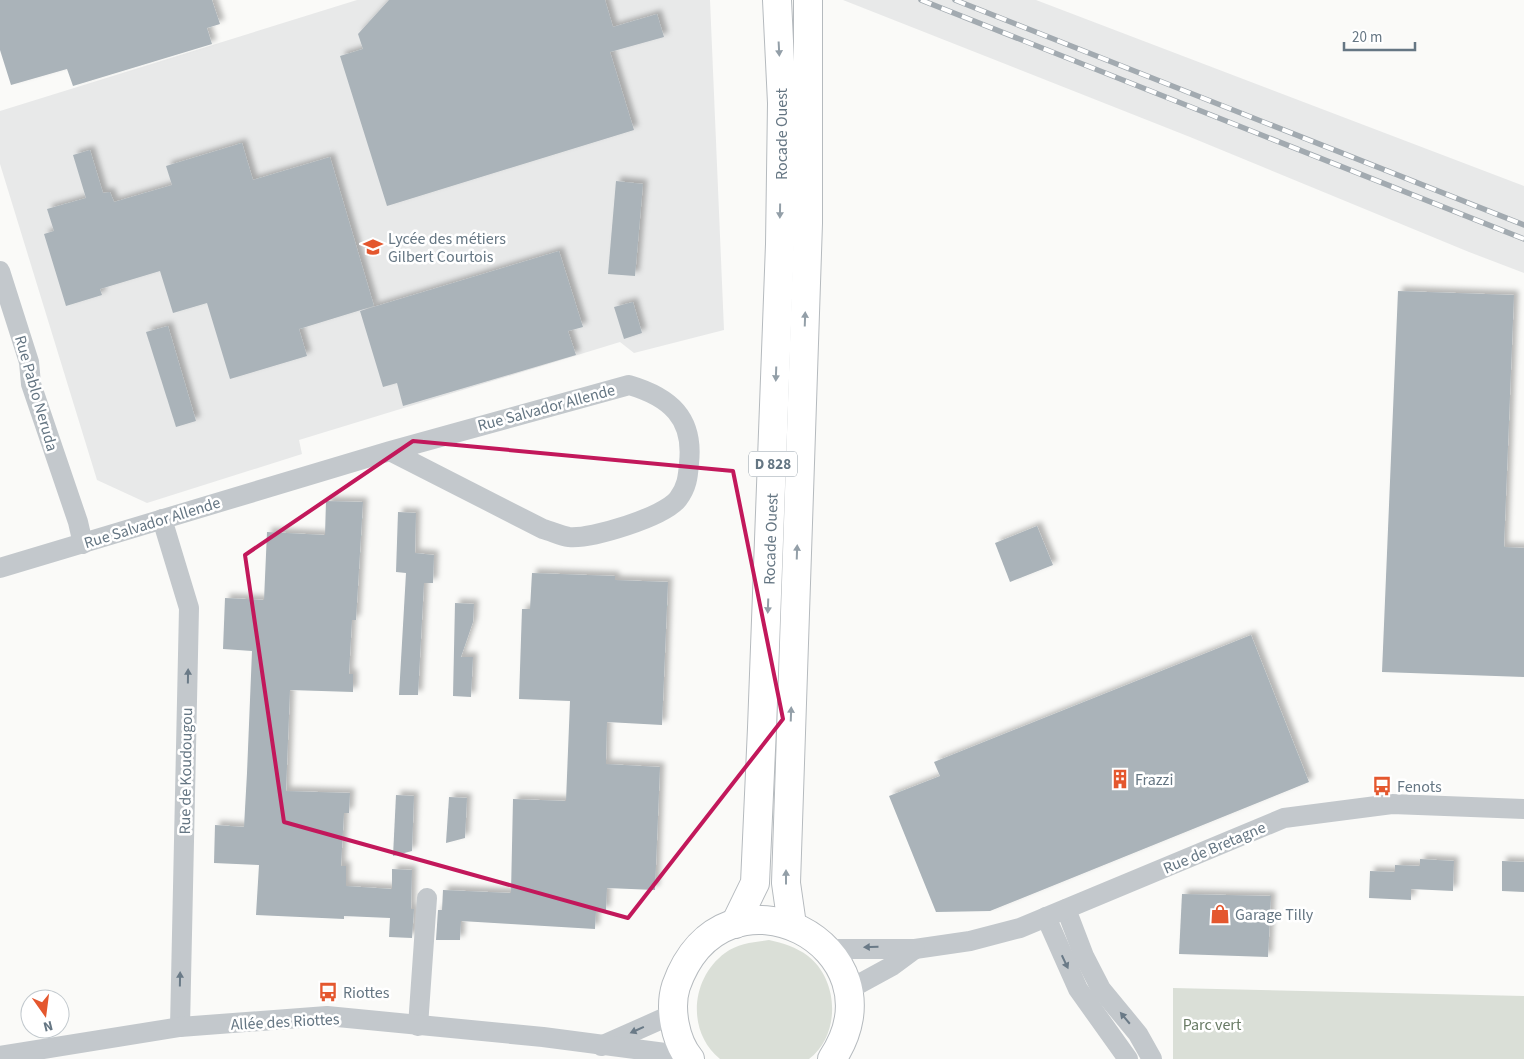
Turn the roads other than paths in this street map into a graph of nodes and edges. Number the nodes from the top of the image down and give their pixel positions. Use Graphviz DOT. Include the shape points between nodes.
graph roads {
  1 [pos="777,0"];
  2 [pos="808,1"];
  3 [pos="0,271"];
  4 [pos="390,450"];
  5 [pos="162,519"];
  6 [pos="83,544"];
  7 [pos="0,568"];
  8 [pos="1524,809"];
  9 [pos="427,898"];
  10 [pos="1066,909"];
  11 [pos="1046,917"];
  12 [pos="735,924"];
  13 [pos="792,925"];
  14 [pos="827,949"];
  15 [pos="915,949"];
  16 [pos="848,990"];
  17 [pos="673,1014"];
  18 [pos="418,1026"];
  19 [pos="180,1027"];
  20 [pos="602,1046"];
  21 [pos="0,1056"];
  22 [pos="689,1058"];
  23 [pos="832,1059"];
  24 [pos="1128,1059"];
  25 [pos="1152,1059"];
  1 -- 12 [label="main road, Rocade Ouest / D 828, one-way" via="782,103 780,244 762,738 755,884"];
  13 -- 2 [label="main road, Rocade Ouest / D 828, one-way" via="786,883 808,223"];
  3 -- 6 [label="street, Rue Pablo Neruda" via="29,362 31,384"];
  4 -- 4 [label="street, Rue Salvador Allende" via="629,385 667,401 680,416 688,433 690,454 687,485 677,500 651,517 621,528 569,537 543,529"];
  4 -- 5 [label="street, Rue Salvador Allende"];
  5 -- 6 [label="street, Rue Salvador Allende"];
  19 -- 5 [label="street, Rue de Koudougou, one-way" via="189,608"];
  6 -- 7 [label="street, Rue Salvador Allende"];
  8 -- 10 [label="street, Rue de Bretagne" via="1392,804 1284,818"];
  9 -- 18 [label="street"];
  10 -- 11 [label="street, Rue de Bretagne"];
  25 -- 10 [label="street, one-way" via="1138,1034 1101,989"];
  11 -- 15 [label="street, Rue de Bretagne" via="1020,928 970,941"];
  11 -- 24 [label="street, one-way" via="1078,988"];
  12 -- 13 [label="main road" via="754,920"];
  12 -- 17 [label="main road" via="714,934 696,949 683,968 675,990"];
  13 -- 14 [label="main road" via="811,934"];
  15 -- 14 [label="street, Rue de Bretagne, one-way"];
  14 -- 16 [label="main road" via="840,968"];
  15 -- 16 [label="street, Rue de Bretagne"];
  16 -- 23 [label="main road" via="850,1018 842,1045"];
  17 -- 20 [label="street, one-way"];
  17 -- 22 [label="main road" via="678,1036"];
  18 -- 19 [label="street, Allée des Riottes" via="327,1016"];
  18 -- 20 [label="street, Allée des Riottes" via="543,1037"];
  19 -- 21 [label="street, Allée des Riottes"];
  20 -- 22 [label="street, Allée des Riottes"];
}
